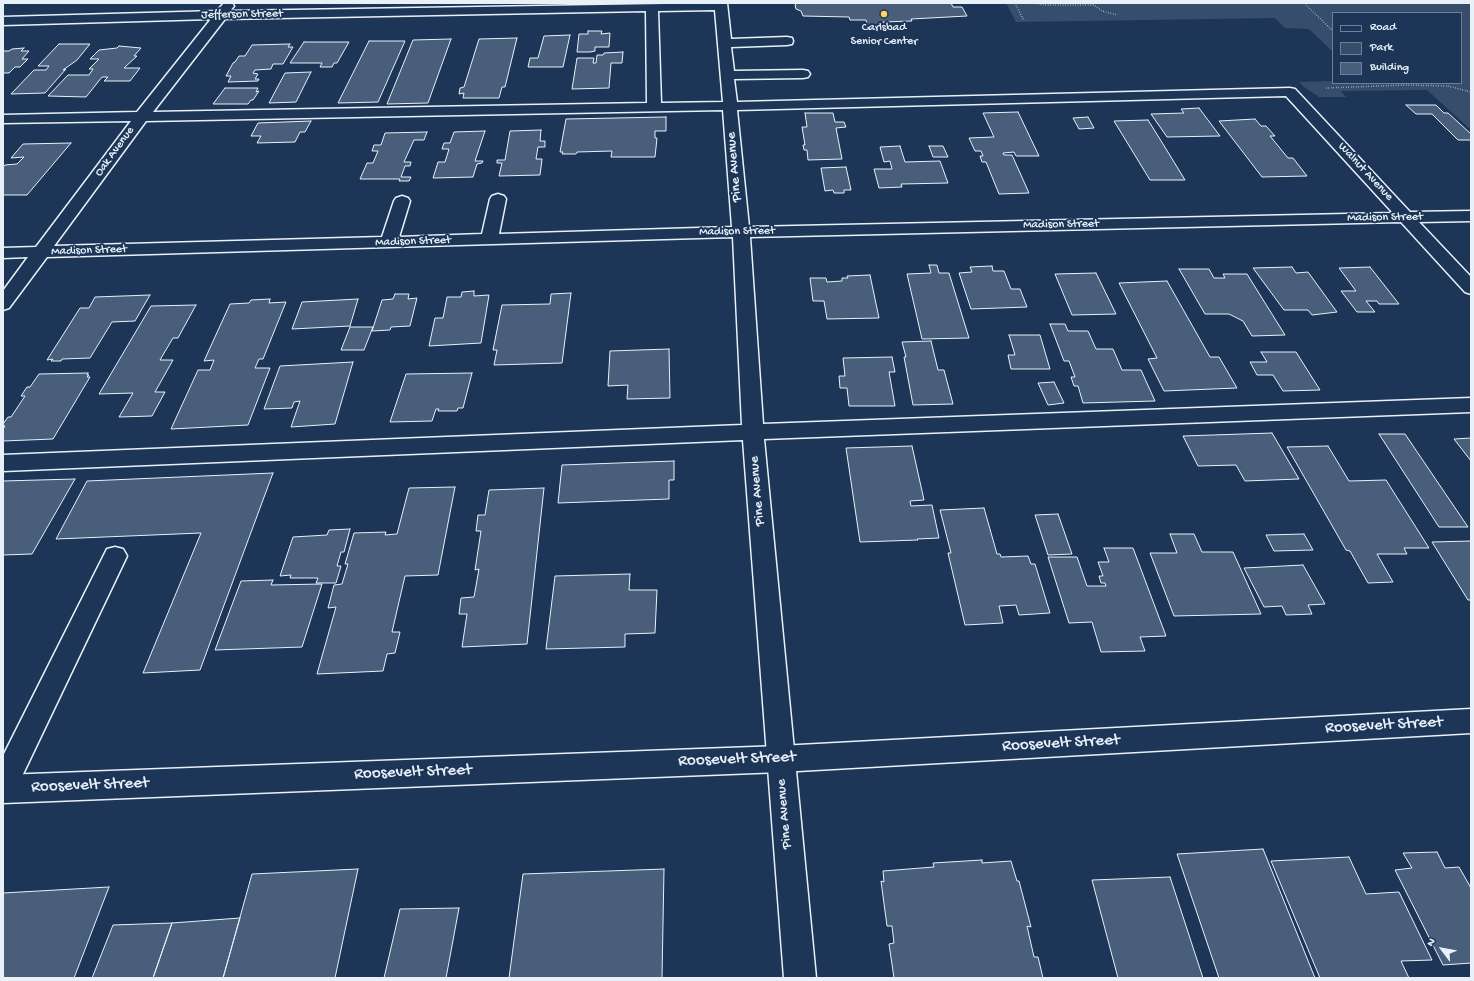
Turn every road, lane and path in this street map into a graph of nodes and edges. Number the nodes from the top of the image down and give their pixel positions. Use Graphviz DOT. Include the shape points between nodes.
graph roads {
  1 [pos="1015,3"];
  2 [pos="1034,3"];
  3 [pos="1091,3"];
  4 [pos="1304,3"];
  5 [pos="721,4"];
  6 [pos="1094,5"];
  7 [pos="652,7"];
  8 [pos="226,9"];
  9 [pos="1118,15"];
  10 [pos="5,16"];
  11 [pos="1024,21"];
  12 [pos="1332,30"];
  13 [pos="787,41"];
  14 [pos="725,43"];
  15 [pos="803,74"];
  16 [pos="727,75"];
  17 [pos="1361,84"];
  18 [pos="1442,84"];
  19 [pos="1448,86"];
  20 [pos="1360,87"];
  21 [pos="1323,88"];
  22 [pos="1471,92"];
  23 [pos="730,106"];
  24 [pos="654,107"];
  25 [pos="142,116"];
  26 [pos="3,119"];
  27 [pos="498,199"];
  28 [pos="402,201"];
  29 [pos="1471,216"];
  30 [pos="1407,218"];
  31 [pos="741,232"];
  32 [pos="489,240"];
  33 [pos="388,243"];
  34 [pos="41,253"];
  35 [pos="3,254"];
  36 [pos="1471,288"];
  37 [pos="3,304"];
  38 [pos="1471,405"];
  39 [pos="753,432"];
  40 [pos="3,463"];
  41 [pos="116,556"];
  42 [pos="1471,721"];
  43 [pos="780,759"];
  44 [pos="3,785"];
  45 [pos="3,789"];
  46 [pos="800,978"];
  1 -- 11 [label="path"];
  2 -- 6 [label="path" via="1045,6"];
  3 -- 6 [label="path"];
  4 -- 12 [label="path"];
  5 -- 7 [label="street, Jefferson Street"];
  5 -- 14 [label="street, Pine Avenue"];
  6 -- 9 [label="path" via="1102,11"];
  7 -- 8 [label="street, Jefferson Street"];
  7 -- 24 [label="street"];
  8 -- 10 [label="street, Jefferson Street"];
  8 -- 25 [label="street, Oak Avenue"];
  13 -- 14 [label="street"];
  14 -- 16 [label="street, Pine Avenue"];
  15 -- 16 [label="street"];
  16 -- 23 [label="street, Pine Avenue"];
  17 -- 20 [label="path"];
  18 -- 19 [label="path"];
  19 -- 20 [label="path"];
  19 -- 22 [label="path"];
  20 -- 21 [label="path"];
  23 -- 24 [label="street"];
  23 -- 30 [label="street, Walnut Avenue" via="1290,92"];
  23 -- 31 [label="street, Pine Avenue"];
  24 -- 25 [label="street"];
  25 -- 26 [label="street"];
  25 -- 34 [label="street, Oak Avenue"];
  27 -- 32 [label="street"];
  28 -- 33 [label="street"];
  29 -- 30 [label="street, Madison Street"];
  30 -- 31 [label="street, Madison Street"];
  30 -- 36 [label="street, Walnut Avenue"];
  31 -- 32 [label="street, Madison Street"];
  31 -- 39 [label="street, Pine Avenue"];
  32 -- 33 [label="street, Madison Street"];
  33 -- 34 [label="street, Madison Street"];
  34 -- 35 [label="street, Madison Street"];
  34 -- 37 [label="street, Oak Avenue"];
  38 -- 39 [label="street"];
  39 -- 40 [label="street"];
  39 -- 43 [label="street, Pine Avenue"];
  41 -- 44 [label="street"];
  42 -- 43 [label="street, Roosevelt Street"];
  43 -- 45 [label="street, Roosevelt Street"];
  43 -- 46 [label="street, Pine Avenue"];
}
